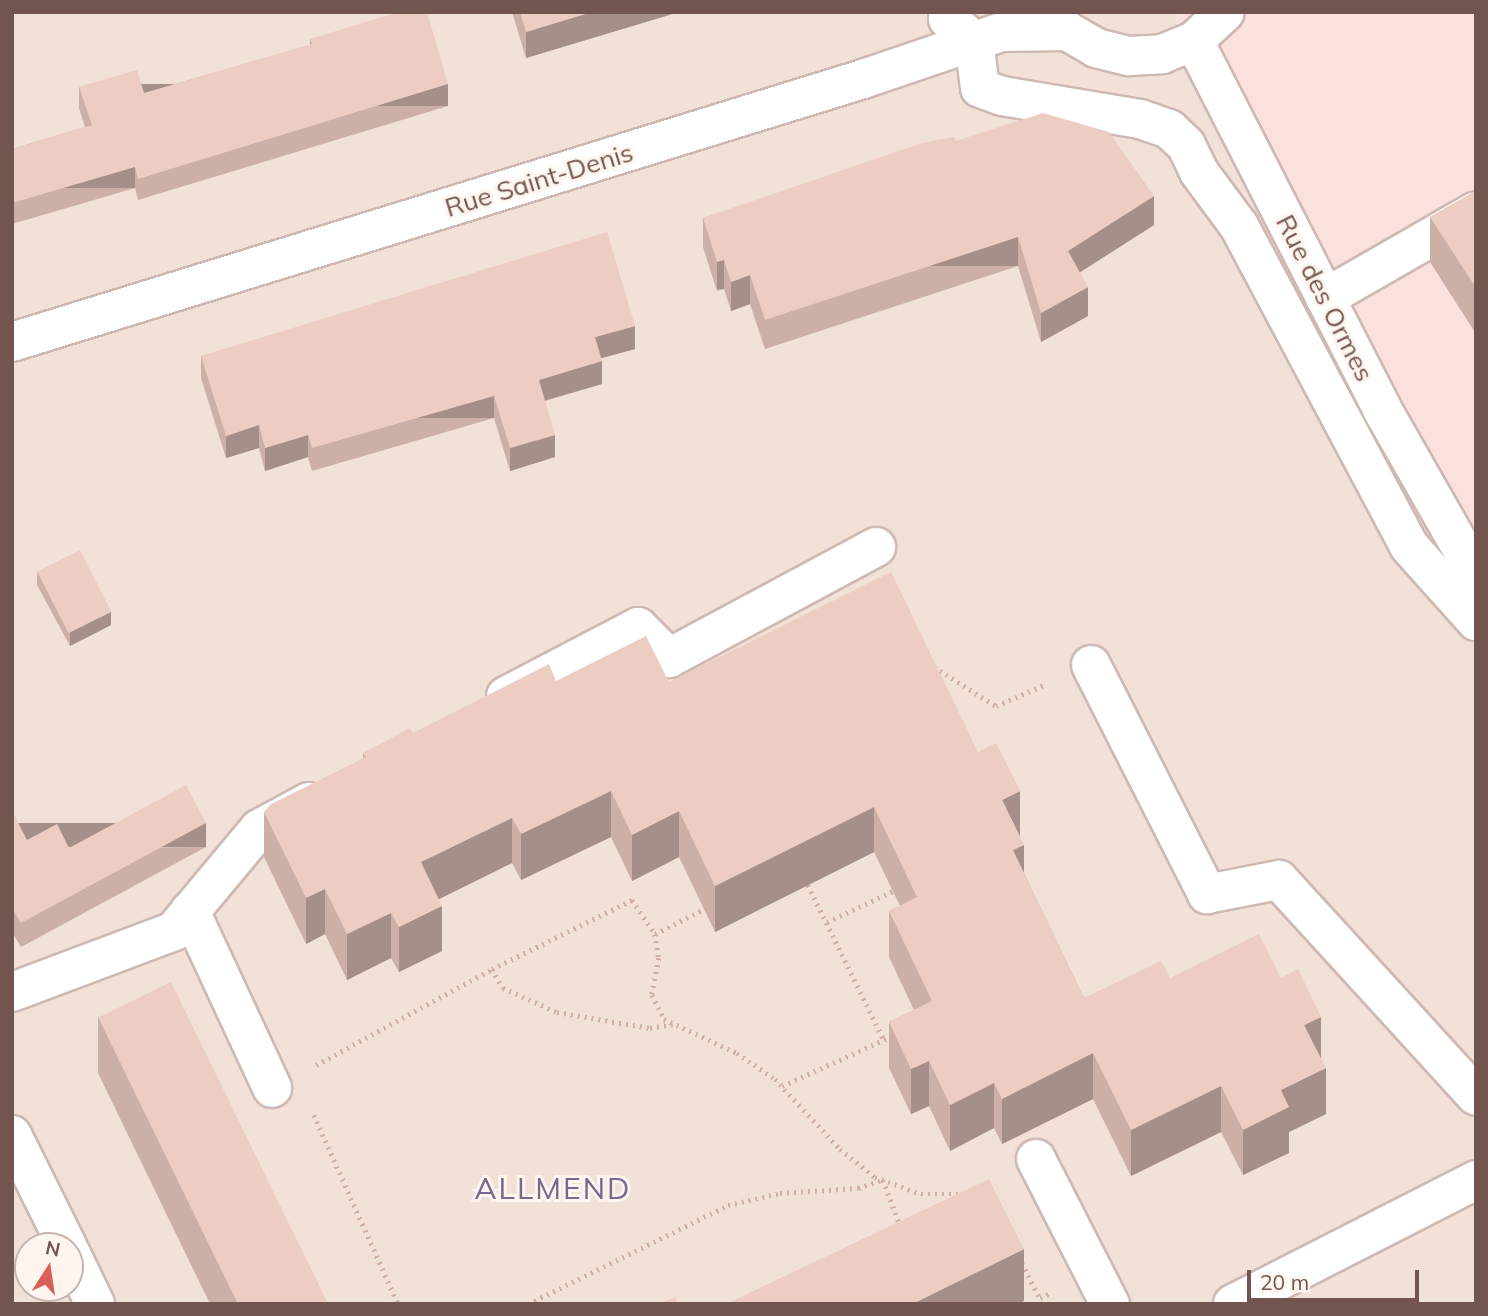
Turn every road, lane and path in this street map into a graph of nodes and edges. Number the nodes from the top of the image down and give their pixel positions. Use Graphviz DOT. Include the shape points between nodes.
graph roads {
  1 [pos="950,12"];
  2 [pos="1225,12"];
  3 [pos="1058,22"];
  4 [pos="974,41"];
  5 [pos="1194,41"];
  6 [pos="1476,211"];
  7 [pos="1325,298"];
  8 [pos="12,342"];
  9 [pos="876,547"];
  10 [pos="1471,562"];
  11 [pos="1476,621"];
  12 [pos="927,654"];
  13 [pos="1091,665"];
  14 [pos="474,713"];
  15 [pos="343,784"];
  16 [pos="808,885"];
  17 [pos="893,891"];
  18 [pos="704,909"];
  19 [pos="190,911"];
  20 [pos="827,922"];
  21 [pos="655,933"];
  22 [pos="492,969"];
  23 [pos="12,992"];
  24 [pos="676,1023"];
  25 [pos="896,1034"];
  26 [pos="884,1040"];
  27 [pos="284,1082"];
  28 [pos="782,1086"];
  29 [pos="1476,1096"];
  30 [pos="12,1135"];
  31 [pos="1036,1159"];
  32 [pos="883,1180"];
  33 [pos="1476,1180"];
  34 [pos="953,1194"];
  35 [pos="967,1194"];
  36 [pos="961,1201"];
  37 [pos="60,1232"];
  38 [pos="903,1234"];
  39 [pos="1017,1256"];
  40 [pos="84,1280"];
  41 [pos="1102,1288"];
  42 [pos="96,1304"];
  43 [pos="398,1304"];
  44 [pos="528,1304"];
  45 [pos="1233,1304"];
  1 -- 4 [label="street" via="948,19"];
  2 -- 5 [label="street"];
  3 -- 4 [label="street, Rue Saint-Denis"];
  3 -- 5 [label="street" via="1096,48 1129,56 1163,54"];
  4 -- 8 [label="street, Rue Saint-Denis"];
  4 -- 11 [label="street" via="980,88 1002,96 1140,119 1170,129 1186,145 1199,172 1239,226 1409,547"];
  5 -- 7 [label="street, Rue des Ormes"];
  6 -- 7 [label="street"];
  7 -- 10 [label="street, Rue des Ormes"];
  9 -- 14 [label="street" via="669,658 638,626"];
  12 -- 13 [label="path" via="932,666 996,706"];
  13 -- 29 [label="street" via="1207,894 1279,880"];
  15 -- 19 [label="street" via="259,829"];
  16 -- 20 [label="path"];
  17 -- 20 [label="path"];
  18 -- 21 [label="path"];
  19 -- 23 [label="street" via="174,931"];
  19 -- 27 [label="street"];
  20 -- 26 [label="path"];
  21 -- 22 [label="path" via="632,900"];
  21 -- 24 [label="path" via="659,958 652,995 664,1019"];
  22 -- 24 [label="path" via="503,988 557,1012 650,1028"];
  22 -- 27 [label="path"];
  24 -- 28 [label="path" via="737,1053"];
  25 -- 26 [label="path"];
  26 -- 28 [label="path"];
  27 -- 43 [label="path"];
  28 -- 32 [label="path" via="840,1149"];
  30 -- 37 [label="street"];
  31 -- 41 [label="street"];
  32 -- 34 [label="path" via="921,1194"];
  32 -- 38 [label="path"];
  32 -- 44 [label="path" via="728,1205"];
  33 -- 45 [label="street"];
  34 -- 35 [label="path"];
  34 -- 36 [label="path"];
  39 -- 41 [label="path" via="1040,1298"];
  40 -- 42 [label="street"];
}
